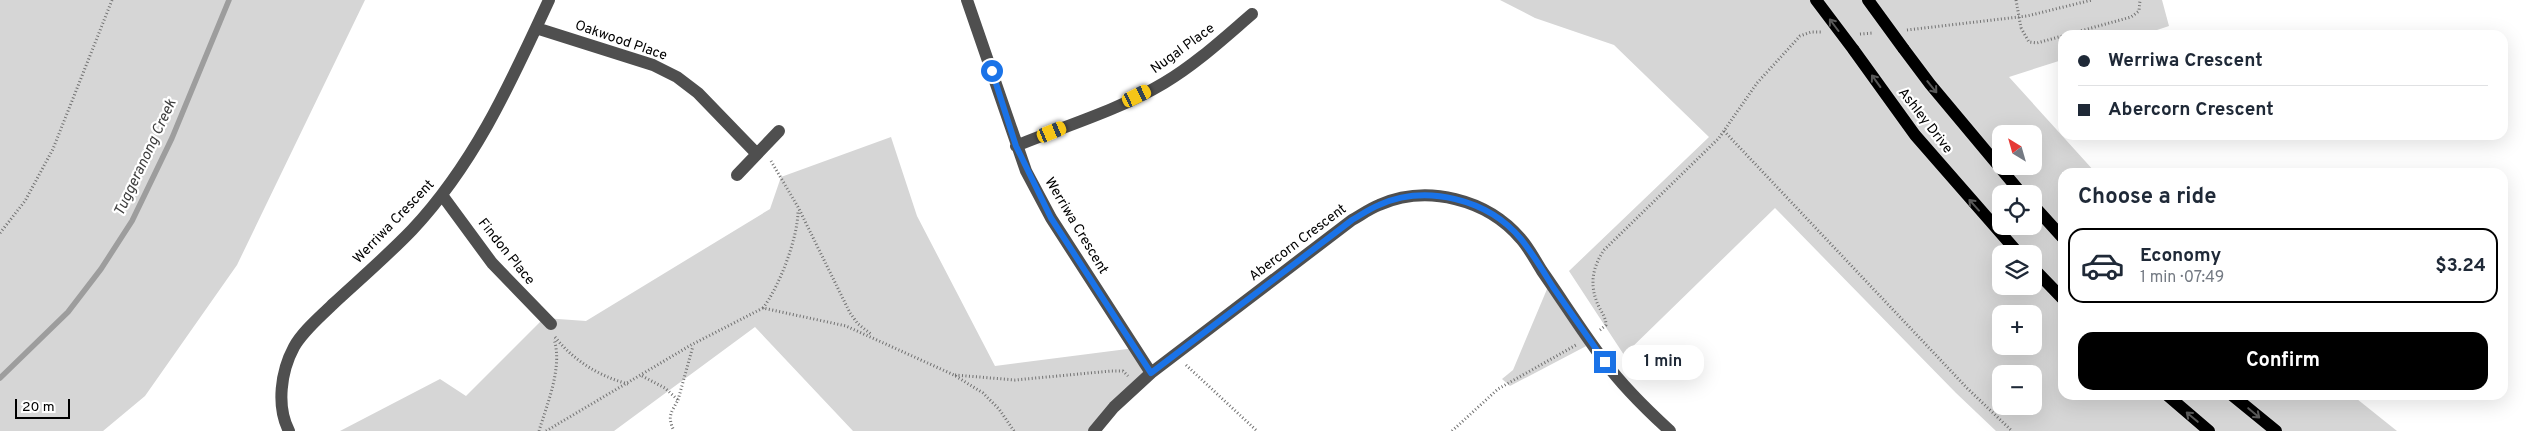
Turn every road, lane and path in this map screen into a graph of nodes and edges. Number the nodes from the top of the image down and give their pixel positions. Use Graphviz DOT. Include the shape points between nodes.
graph roads {
  1 [pos="112,0"];
  2 [pos="549,0"];
  3 [pos="967,0"];
  4 [pos="1816,0"];
  5 [pos="1868,0"];
  6 [pos="2016,0"];
  7 [pos="2092,0"];
  8 [pos="2140,0"];
  9 [pos="1252,14"];
  10 [pos="536,28"];
  11 [pos="1905,30"];
  12 [pos="2084,30"];
  13 [pos="1830,32"];
  14 [pos="1876,33"];
  15 [pos="1858,34"];
  16 [pos="2058,37"];
  17 [pos="779,131"];
  18 [pos="1724,131"];
  19 [pos="1016,146"];
  20 [pos="757,154"];
  21 [pos="737,175"];
  22 [pos="2014,185"];
  23 [pos="442,195"];
  24 [pos="798,208"];
  25 [pos="2042,215"];
  26 [pos="0,233"];
  27 [pos="2058,233"];
  28 [pos="2011,245"];
  29 [pos="2042,277"];
  30 [pos="2058,294"];
  31 [pos="763,308"];
  32 [pos="552,330"];
  33 [pos="1595,333"];
  34 [pos="873,336"];
  35 [pos="1574,336"];
  36 [pos="693,345"];
  37 [pos="1184,363"];
  38 [pos="1123,371"];
  39 [pos="1151,373"];
  40 [pos="954,375"];
  41 [pos="641,376"];
  42 [pos="629,384"];
  43 [pos="678,400"];
  44 [pos="2173,400"];
  45 [pos="2238,400"];
  46 [pos="289,431"];
  47 [pos="539,431"];
  48 [pos="546,431"];
  49 [pos="674,431"];
  50 [pos="1014,431"];
  51 [pos="1094,431"];
  52 [pos="1257,431"];
  53 [pos="1452,431"];
  54 [pos="1670,431"];
  55 [pos="2012,431"];
  56 [pos="2209,431"];
  57 [pos="2276,431"];
  1 -- 26 [label="path" via="53,149 25,201"];
  2 -- 10 [label="street, Werriwa Crescent"];
  3 -- 19 [label="street, Werriwa Crescent"];
  28 -- 4 [label="main road, Ashley Drive, one-way, bridge" via="1915,135"];
  5 -- 22 [label="main road, Ashley Drive, one-way, bridge" via="1930,84"];
  6 -- 16 [label="path, bridge" via="2021,28 2028,42"];
  7 -- 11 [label="path" via="2027,16"];
  8 -- 12 [label="path, bridge" via="2139,11 2131,17"];
  9 -- 19 [label="street, Nugal Place" via="1164,83 1124,103"];
  10 -- 20 [label="street, Oakwood Place" via="653,66 677,77 698,93"];
  10 -- 23 [label="street, Werriwa Crescent" via="491,122"];
  13 -- 18 [label="path" via="1811,32 1800,36 1757,83"];
  14 -- 15 [label="path"];
  17 -- 20 [label="street"];
  18 -- 33 [label="path" via="1604,250 1595,264 1592,280 1597,302 1606,320 1606,325"];
  18 -- 55 [label="path" via="1967,388"];
  19 -- 39 [label="street, Werriwa Crescent" via="1051,218"];
  20 -- 21 [label="street"];
  20 -- 24 [label="path" via="766,154"];
  23 -- 32 [label="street, Findon Place" via="492,263"];
  23 -- 46 [label="street, Werriwa Crescent" via="294,346 284,372 281,399"];
  24 -- 31 [label="path" via="798,221 787,258"];
  24 -- 34 [label="path" via="850,313"];
  25 -- 27 [label="main road"];
  29 -- 30 [label="main road"];
  31 -- 34 [label="path" via="846,326"];
  31 -- 36 [label="path"];
  32 -- 42 [label="path" via="566,350 583,365"];
  32 -- 47 [label="path" via="557,350"];
  34 -- 40 [label="path"];
  35 -- 53 [label="path" via="1579,344 1498,389"];
  36 -- 41 [label="path"];
  36 -- 43 [label="path"];
  37 -- 52 [label="path"];
  38 -- 40 [label="path" via="1015,380"];
  39 -- 51 [label="street, Abercorn Crescent" via="1114,407"];
  39 -- 54 [label="street, Abercorn Crescent" via="1352,220 1379,205 1409,197 1440,196 1485,210 1521,239 1605,362 1641,405"];
  40 -- 50 [label="path" via="983,393"];
  41 -- 42 [label="path"];
  41 -- 43 [label="path" via="665,388"];
  42 -- 48 [label="path"];
  43 -- 49 [label="path" via="669,419"];
  56 -- 44 [label="main road, one-way"];
  45 -- 57 [label="main road, one-way"];
}
